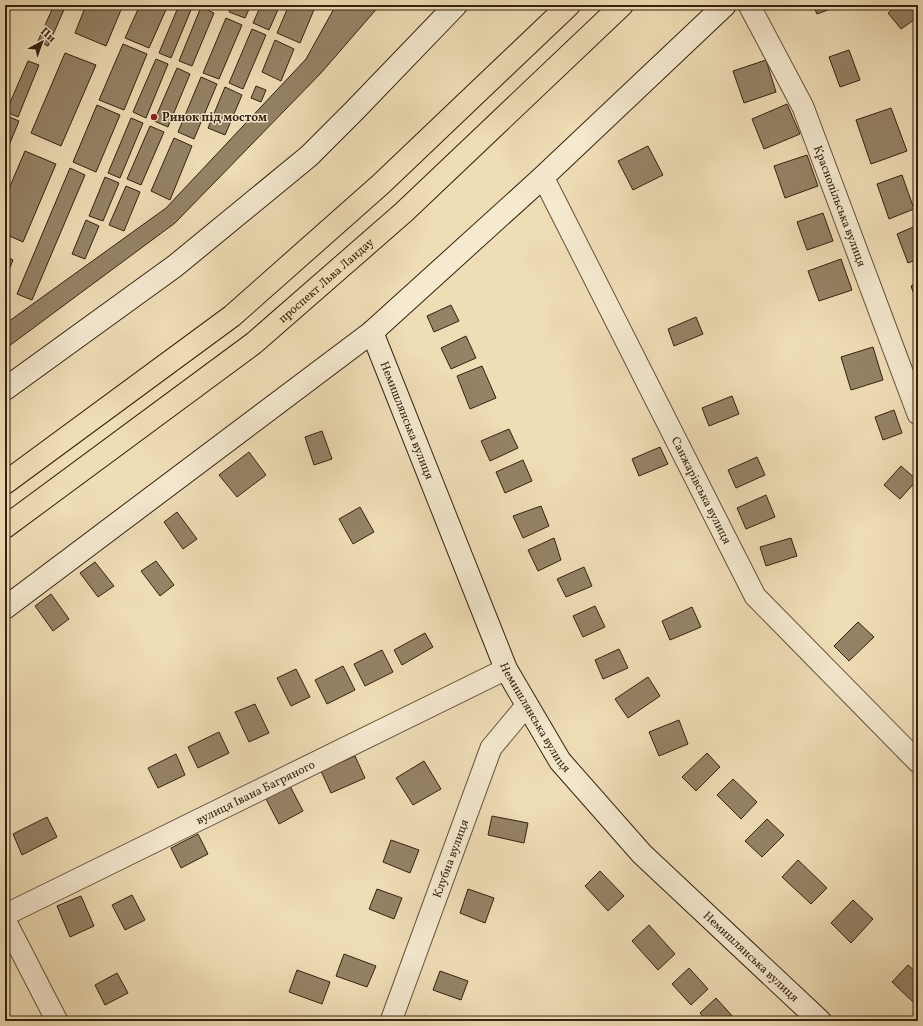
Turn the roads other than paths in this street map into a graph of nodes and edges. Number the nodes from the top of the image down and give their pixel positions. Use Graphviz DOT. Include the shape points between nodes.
graph roads {
  1 [pos="456,5"];
  2 [pos="569,5"];
  3 [pos="622,5"];
  4 [pos="725,5"];
  5 [pos="749,5"];
  6 [pos="543,177"];
  7 [pos="372,332"];
  8 [pos="5,389"];
  9 [pos="918,414"];
  10 [pos="5,482"];
  11 [pos="5,527"];
  12 [pos="5,608"];
  13 [pos="506,669"];
  14 [pos="526,706"];
  15 [pos="918,762"];
  16 [pos="5,915"];
  17 [pos="5,920"];
  18 [pos="58,1021"];
  19 [pos="391,1021"];
  20 [pos="820,1021"];
  1 -- 8 [label="street" via="309,156 175,266"];
  2 -- 10 [label="main road" via="381,184 232,316"];
  3 -- 11 [label="main road, проспект Льва Ландау" via="404,212 254,343"];
  4 -- 6 [label="street"];
  5 -- 9 [label="street, Краснопільська вулиця" via="803,107"];
  6 -- 7 [label="street"];
  6 -- 15 [label="street, Санжарівська вулиця" via="755,596"];
  7 -- 12 [label="street"];
  7 -- 13 [label="street, Немишлянська вулиця"];
  13 -- 14 [label="street, Немишлянська вулиця"];
  13 -- 16 [label="street, вулиця Івана Багряного"];
  14 -- 19 [label="street, Клубна вулиця" via="491,748"];
  14 -- 20 [label="street, Немишлянська вулиця" via="560,761 642,854"];
  17 -- 18 [label="street"];
}
